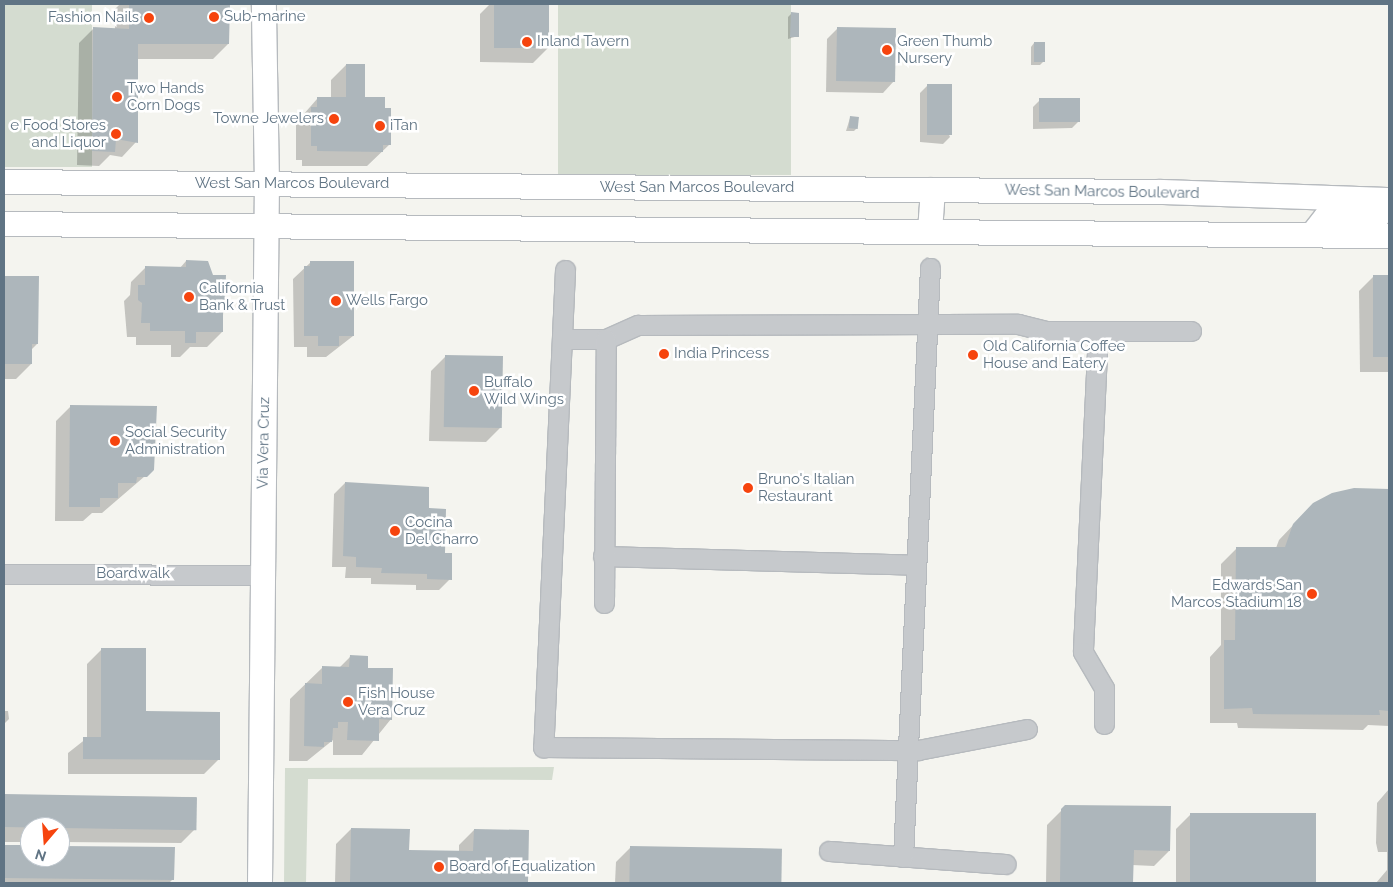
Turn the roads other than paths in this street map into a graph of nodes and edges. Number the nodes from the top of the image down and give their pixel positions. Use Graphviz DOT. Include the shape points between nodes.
graph roads {
  1 [pos="264,4"];
  2 [pos="4,182"];
  3 [pos="267,184"];
  4 [pos="933,190"];
  5 [pos="1389,200"];
  6 [pos="1389,216"];
  7 [pos="4,224"];
  8 [pos="267,226"];
  9 [pos="930,231"];
  10 [pos="1312,235"];
  11 [pos="1389,236"];
  12 [pos="930,268"];
  13 [pos="565,270"];
  14 [pos="927,324"];
  15 [pos="1098,331"];
  16 [pos="1191,331"];
  17 [pos="562,338"];
  18 [pos="606,339"];
  19 [pos="603,556"];
  20 [pos="916,565"];
  21 [pos="4,574"];
  22 [pos="262,575"];
  23 [pos="604,603"];
  24 [pos="1104,724"];
  25 [pos="1027,729"];
  26 [pos="908,750"];
  27 [pos="828,851"];
  28 [pos="903,857"];
  29 [pos="1006,864"];
  30 [pos="260,883"];
  1 -- 3 [label="main road, Via Vera Cruz"];
  2 -- 3 [label="main road, West San Marcos Boulevard"];
  3 -- 4 [label="main road, West San Marcos Boulevard"];
  3 -- 8 [label="main road, Via Vera Cruz"];
  4 -- 5 [label="main road, West San Marcos Boulevard" via="1161,192"];
  4 -- 9 [label="main road"];
  6 -- 10 [label="main road" via="1326,217"];
  7 -- 8 [label="main road"];
  8 -- 9 [label="main road"];
  8 -- 22 [label="main road, Via Vera Cruz"];
  9 -- 10 [label="main road"];
  10 -- 11 [label="main road"];
  12 -- 14 [label="street"];
  13 -- 17 [label="street"];
  14 -- 15 [label="street" via="1018,324 1046,331"];
  14 -- 18 [label="street" via="638,325"];
  14 -- 20 [label="street"];
  15 -- 16 [label="street"];
  15 -- 24 [label="street" via="1083,652 1104,688"];
  17 -- 18 [label="street"];
  17 -- 26 [label="street" via="543,748"];
  18 -- 19 [label="street"];
  19 -- 20 [label="street"];
  19 -- 23 [label="street"];
  20 -- 26 [label="street"];
  21 -- 22 [label="street, Boardwalk"];
  22 -- 30 [label="main road, Via Vera Cruz"];
  25 -- 26 [label="street"];
  26 -- 28 [label="street"];
  27 -- 28 [label="street"];
  28 -- 29 [label="street"];
}
